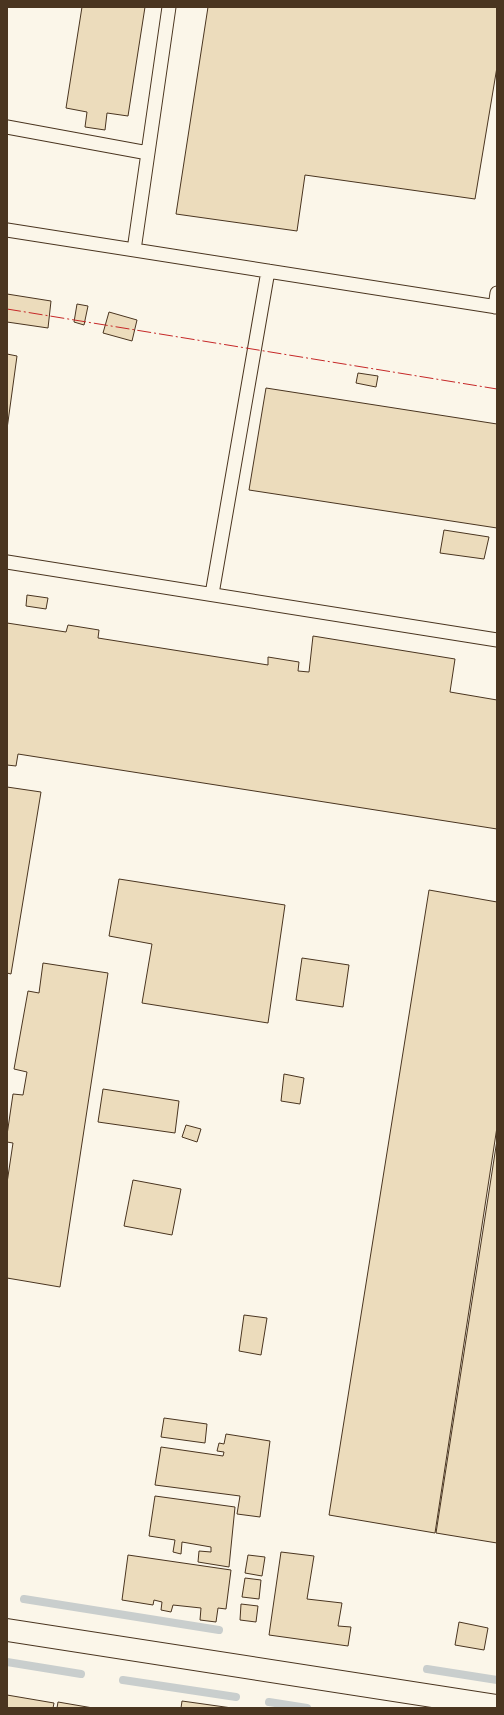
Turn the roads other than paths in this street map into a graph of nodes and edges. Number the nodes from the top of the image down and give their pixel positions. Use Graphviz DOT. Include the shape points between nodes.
graph roads {
  1 [pos="169,7"];
  2 [pos="7,127"];
  3 [pos="148,152"];
  4 [pos="7,230"];
  5 [pos="134,250"];
  6 [pos="268,271"];
  7 [pos="497,293"];
  8 [pos="496,307"];
  9 [pos="7,562"];
  10 [pos="212,594"];
  11 [pos="497,640"];
  12 [pos="7,1630"];
  13 [pos="497,1706"];
  1 -- 3 [label="lane"];
  2 -- 3 [label="lane"];
  3 -- 5 [label="lane"];
  4 -- 5 [label="lane"];
  5 -- 6 [label="lane"];
  6 -- 8 [label="lane"];
  6 -- 10 [label="lane"];
  7 -- 8 [label="lane"];
  9 -- 10 [label="lane"];
  10 -- 11 [label="lane"];
  12 -- 13 [label="street"];
}
